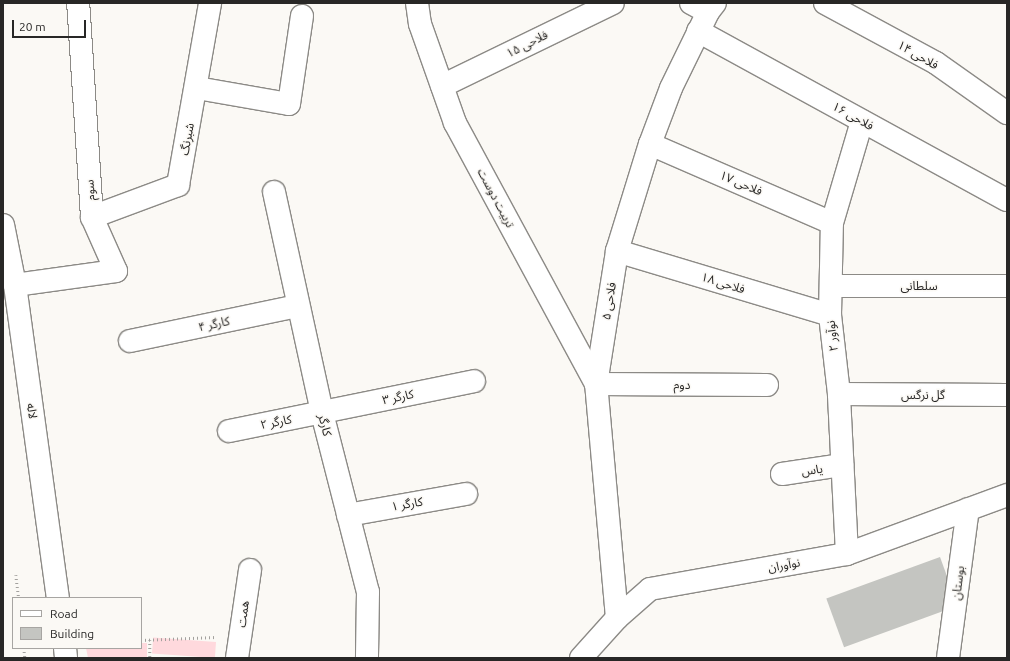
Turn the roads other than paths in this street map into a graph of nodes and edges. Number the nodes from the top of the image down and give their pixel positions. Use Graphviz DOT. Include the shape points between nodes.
graph roads {
  1 [pos="78,3"];
  2 [pos="210,3"];
  3 [pos="417,3"];
  4 [pos="613,3"];
  5 [pos="825,3"];
  6 [pos="705,6"];
  7 [pos="302,16"];
  8 [pos="698,31"];
  9 [pos="442,86"];
  10 [pos="197,88"];
  11 [pos="1007,113"];
  12 [pos="862,122"];
  13 [pos="650,144"];
  14 [pos="274,192"];
  15 [pos="1007,200"];
  16 [pos="92,217"];
  17 [pos="832,222"];
  18 [pos="3,225"];
  19 [pos="617,251"];
  20 [pos="14,286"];
  21 [pos="831,286"];
  22 [pos="1007,286"];
  23 [pos="297,306"];
  24 [pos="830,315"];
  25 [pos="130,341"];
  26 [pos="474,381"];
  27 [pos="596,384"];
  28 [pos="767,385"];
  29 [pos="839,394"];
  30 [pos="1007,395"];
  31 [pos="322,413"];
  32 [pos="229,432"];
  33 [pos="842,466"];
  34 [pos="782,474"];
  35 [pos="466,494"];
  36 [pos="1007,495"];
  37 [pos="968,509"];
  38 [pos="348,515"];
  39 [pos="847,554"];
  40 [pos="250,570"];
  41 [pos="58,597"];
  42 [pos="617,618"];
  43 [pos="237,658"];
  44 [pos="367,658"];
  45 [pos="581,658"];
  46 [pos="948,658"];
  1 -- 16 [label="street, سوم"];
  2 -- 10 [label="street, شبرنگ"];
  3 -- 9 [label="street, تربیت دوست" via="420,24"];
  4 -- 9 [label="street, فلاحی ۱۵"];
  5 -- 11 [label="street, فلاحی ۱۴" via="936,63"];
  6 -- 8 [label="street, فلاحی ۵"];
  7 -- 10 [label="street" via="289,104"];
  8 -- 12 [label="street, فلاحی ۱۶"];
  8 -- 13 [label="street, فلاحی ۵" via="671,88"];
  9 -- 27 [label="street, تربیت دوست" via="455,123"];
  10 -- 16 [label="street, شبرنگ" via="178,185"];
  12 -- 15 [label="street, فلاحی ۱۶"];
  12 -- 17 [label="street, نوآور ۲"];
  13 -- 17 [label="street, فلاحی ۱۷"];
  13 -- 19 [label="street, فلاحی ۵"];
  14 -- 23 [label="street, کارگر"];
  16 -- 20 [label="street, سوم" via="116,271"];
  17 -- 21 [label="street, نوآور ۲"];
  18 -- 20 [label="street, لاله"];
  19 -- 24 [label="street, فلاحی ۱۸"];
  19 -- 27 [label="street, فلاحی ۵"];
  20 -- 41 [label="street, لاله"];
  21 -- 22 [label="street, سلطانی"];
  21 -- 24 [label="street, نوآور ۲"];
  23 -- 25 [label="street, کارگر ۴"];
  23 -- 31 [label="street, کارگر"];
  24 -- 29 [label="street, نوآور ۲"];
  26 -- 31 [label="street, کارگر ۳"];
  27 -- 28 [label="street, دوم"];
  27 -- 42 [label="street, فلاحی ۵"];
  29 -- 30 [label="street, گل نرگس"];
  29 -- 33 [label="street, نوآور ۲"];
  31 -- 32 [label="street, کارگر ۲"];
  31 -- 38 [label="street, کارگر"];
  33 -- 34 [label="street, یاس"];
  33 -- 39 [label="street, نوآور ۲"];
  35 -- 38 [label="street, کارگر ۱"];
  36 -- 37 [label="street, نوآوران"];
  37 -- 39 [label="street, نوآوران"];
  37 -- 46 [label="street, بوستان"];
  38 -- 44 [label="street, کارگر" via="368,592"];
  39 -- 42 [label="street, نوآوران" via="650,589"];
  40 -- 43 [label="street, همت"];
  42 -- 45 [label="street, نوآوران"];
}
